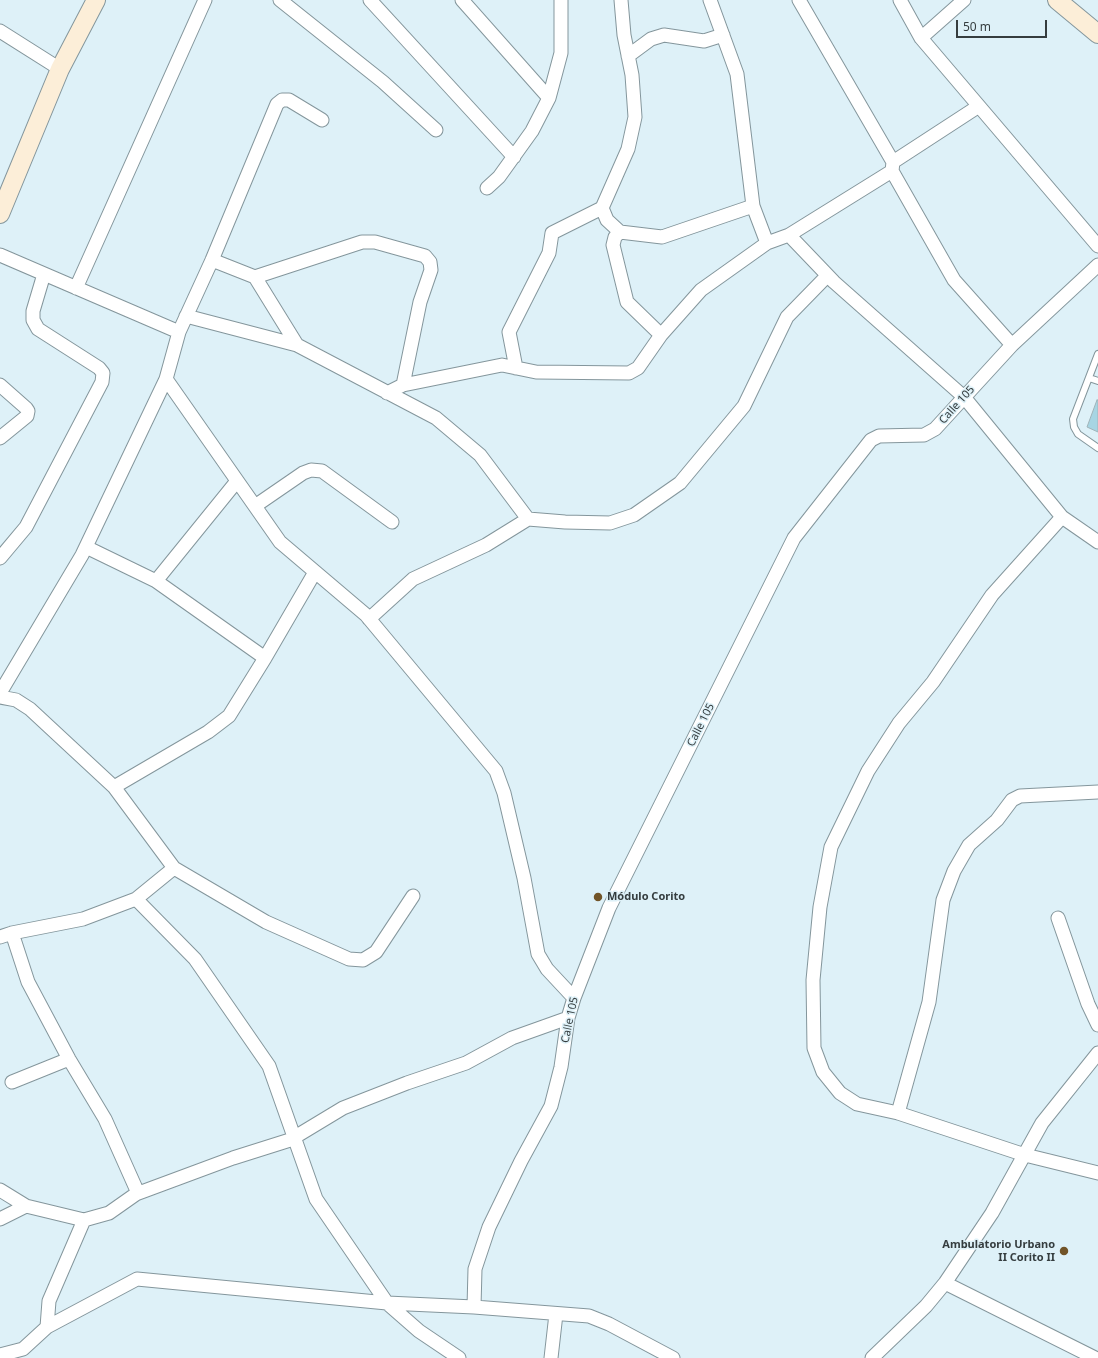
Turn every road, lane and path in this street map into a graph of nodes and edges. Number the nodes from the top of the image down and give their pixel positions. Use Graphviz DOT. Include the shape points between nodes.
graph roads {
  1 [pos="96,0"];
  2 [pos="205,0"];
  3 [pos="280,0"];
  4 [pos="370,0"];
  5 [pos="462,0"];
  6 [pos="552,0"];
  7 [pos="621,0"];
  8 [pos="710,0"];
  9 [pos="799,0"];
  10 [pos="900,0"];
  11 [pos="964,0"];
  12 [pos="1057,0"];
  13 [pos="561,5"];
  14 [pos="0,31"];
  15 [pos="1098,34"];
  16 [pos="723,35"];
  17 [pos="921,38"];
  18 [pos="628,56"];
  19 [pos="60,69"];
  20 [pos="549,98"];
  21 [pos="979,106"];
  22 [pos="322,120"];
  23 [pos="436,130"];
  24 [pos="514,157"];
  25 [pos="892,166"];
  26 [pos="487,188"];
  27 [pos="752,206"];
  28 [pos="602,208"];
  29 [pos="0,214"];
  30 [pos="620,232"];
  31 [pos="789,235"];
  32 [pos="767,243"];
  33 [pos="1098,246"];
  34 [pos="0,255"];
  35 [pos="212,260"];
  36 [pos="1098,265"];
  37 [pos="44,274"];
  38 [pos="827,276"];
  39 [pos="254,277"];
  40 [pos="76,288"];
  41 [pos="186,316"];
  42 [pos="179,332"];
  43 [pos="662,335"];
  44 [pos="297,345"];
  45 [pos="1012,346"];
  46 [pos="1098,354"];
  47 [pos="516,368"];
  48 [pos="1089,378"];
  49 [pos="166,379"];
  50 [pos="1098,381"];
  51 [pos="0,385"];
  52 [pos="403,385"];
  53 [pos="387,393"];
  54 [pos="964,397"];
  55 [pos="1,436"];
  56 [pos="1098,448"];
  57 [pos="238,481"];
  58 [pos="255,506"];
  59 [pos="1062,517"];
  60 [pos="528,519"];
  61 [pos="392,522"];
  62 [pos="1098,542"];
  63 [pos="86,546"];
  64 [pos="0,558"];
  65 [pos="315,572"];
  66 [pos="156,581"];
  67 [pos="369,619"];
  68 [pos="266,658"];
  69 [pos="0,693"];
  70 [pos="0,697"];
  71 [pos="114,787"];
  72 [pos="1098,792"];
  73 [pos="174,868"];
  74 [pos="413,896"];
  75 [pos="136,899"];
  76 [pos="1058,918"];
  77 [pos="6,935"];
  78 [pos="574,998"];
  79 [pos="568,1018"];
  80 [pos="1098,1025"];
  81 [pos="1098,1053"];
  82 [pos="69,1059"];
  83 [pos="12,1082"];
  84 [pos="898,1113"];
  85 [pos="295,1137"];
  86 [pos="1025,1155"];
  87 [pos="1098,1173"];
  88 [pos="0,1190"];
  89 [pos="138,1194"];
  90 [pos="26,1206"];
  91 [pos="0,1219"];
  92 [pos="84,1220"];
  93 [pos="945,1283"];
  94 [pos="387,1303"];
  95 [pos="474,1307"];
  96 [pos="556,1314"];
  97 [pos="47,1327"];
  98 [pos="22,1354"];
  99 [pos="0,1355"];
  100 [pos="459,1358"];
  101 [pos="551,1358"];
  102 [pos="673,1358"];
  103 [pos="872,1358"];
  104 [pos="1095,1358"];
  1 -- 19 [label="street"];
  2 -- 40 [label="street"];
  3 -- 23 [label="street" via="383,82"];
  4 -- 24 [label="street"];
  5 -- 20 [label="street"];
  6 -- 13 [label="street"];
  7 -- 18 [label="street"];
  8 -- 16 [label="street"];
  9 -- 25 [label="street"];
  10 -- 17 [label="street"];
  11 -- 17 [label="street"];
  12 -- 15 [label="street"];
  13 -- 20 [label="street" via="561,53"];
  14 -- 19 [label="street"];
  16 -- 18 [label="street" via="704,41 664,35 651,39"];
  16 -- 27 [label="street" via="737,74"];
  17 -- 21 [label="street"];
  18 -- 28 [label="street" via="635,117 628,149"];
  19 -- 29 [label="street"];
  20 -- 24 [label="street" via="532,131"];
  21 -- 25 [label="street"];
  21 -- 33 [label="street"];
  22 -- 35 [label="street" via="289,100 282,100 277,104"];
  24 -- 26 [label="street"];
  25 -- 31 [label="street"];
  25 -- 45 [label="street" via="954,280"];
  27 -- 30 [label="street" via="662,237"];
  27 -- 32 [label="street"];
  28 -- 30 [label="street" via="607,220"];
  28 -- 47 [label="street" via="552,234 549,253 510,332"];
  30 -- 43 [label="street" via="615,237 613,245 627,302"];
  31 -- 32 [label="street"];
  31 -- 38 [label="street"];
  32 -- 43 [label="street" via="701,290"];
  34 -- 37 [label="street"];
  35 -- 39 [label="street"];
  35 -- 41 [label="street"];
  36 -- 45 [label="street, Calle 105"];
  37 -- 40 [label="street"];
  37 -- 64 [label="street" via="33,311 33,320 38,329 99,368 103,373 102,382 26,527"];
  38 -- 54 [label="street"];
  38 -- 60 [label="street" via="787,317 744,406 680,483 634,515 610,523"];
  39 -- 44 [label="street"];
  39 -- 52 [label="street" via="362,242 375,242 426,256 431,270 420,302"];
  40 -- 42 [label="street"];
  41 -- 42 [label="street"];
  41 -- 44 [label="street"];
  42 -- 49 [label="street"];
  43 -- 47 [label="street" via="638,368 629,373 536,372"];
  44 -- 53 [label="street"];
  45 -- 54 [label="street, Calle 105"];
  46 -- 48 [label="lane"];
  47 -- 52 [label="street" via="502,365"];
  48 -- 50 [label="lane"];
  48 -- 56 [label="lane" via="1074,419 1074,427 1078,434"];
  49 -- 57 [label="street"];
  49 -- 63 [label="street"];
  51 -- 55 [label="street" via="28,412 27,416"];
  52 -- 53 [label="street"];
  53 -- 60 [label="street" via="436,418 480,455"];
  54 -- 59 [label="street"];
  54 -- 78 [label="street, Calle 105" via="935,429 924,435 879,436 871,440 794,538 609,908"];
  57 -- 58 [label="street"];
  57 -- 66 [label="street"];
  58 -- 61 [label="street" via="303,473 322,470"];
  58 -- 65 [label="street" via="280,542"];
  59 -- 62 [label="street"];
  59 -- 84 [label="street" via="992,595 933,682 899,723 868,771 831,847 820,907 814,965 814,1048 823,1072 840,1093 857,1104"];
  60 -- 67 [label="street" via="486,545 413,580"];
  63 -- 66 [label="street"];
  63 -- 69 [label="street"];
  65 -- 67 [label="street"];
  65 -- 68 [label="street"];
  66 -- 68 [label="street"];
  67 -- 78 [label="street" via="496,771 504,793 524,878 538,954 547,969"];
  68 -- 71 [label="street" via="229,716 208,732"];
  70 -- 71 [label="street" via="16,700 30,709"];
  71 -- 73 [label="street"];
  72 -- 84 [label="street" via="1020,796 1012,800 997,820 969,844 954,871 943,900 929,1002"];
  73 -- 74 [label="street" via="266,922 349,959 363,960 376,952"];
  73 -- 75 [label="street"];
  75 -- 77 [label="street" via="83,919"];
  75 -- 85 [label="street" via="195,959 269,1066"];
  76 -- 80 [label="street" via="1088,1004"];
  77 -- 82 [label="street"];
  78 -- 79 [label="street, Calle 105"];
  79 -- 85 [label="street" via="512,1038 466,1063 343,1108"];
  79 -- 95 [label="street, Calle 105" via="562,1067 551,1106 521,1160 489,1227 475,1269"];
  81 -- 86 [label="street" via="1042,1123"];
  82 -- 83 [label="street"];
  82 -- 89 [label="street" via="105,1118"];
  84 -- 86 [label="street"];
  85 -- 89 [label="street"];
  85 -- 94 [label="street" via="316,1199"];
  86 -- 87 [label="street"];
  86 -- 93 [label="street" via="992,1213"];
  88 -- 90 [label="street"];
  89 -- 92 [label="street" via="109,1213"];
  90 -- 91 [label="street"];
  90 -- 92 [label="street"];
  92 -- 97 [label="street" via="49,1301"];
  93 -- 103 [label="street" via="926,1306"];
  93 -- 104 [label="street"];
  94 -- 95 [label="street"];
  94 -- 97 [label="street" via="136,1279"];
  94 -- 100 [label="street" via="420,1331"];
  95 -- 96 [label="street"];
  96 -- 101 [label="street"];
  96 -- 102 [label="street" via="589,1316"];
  97 -- 98 [label="street"];
  98 -- 99 [label="street"];
}
